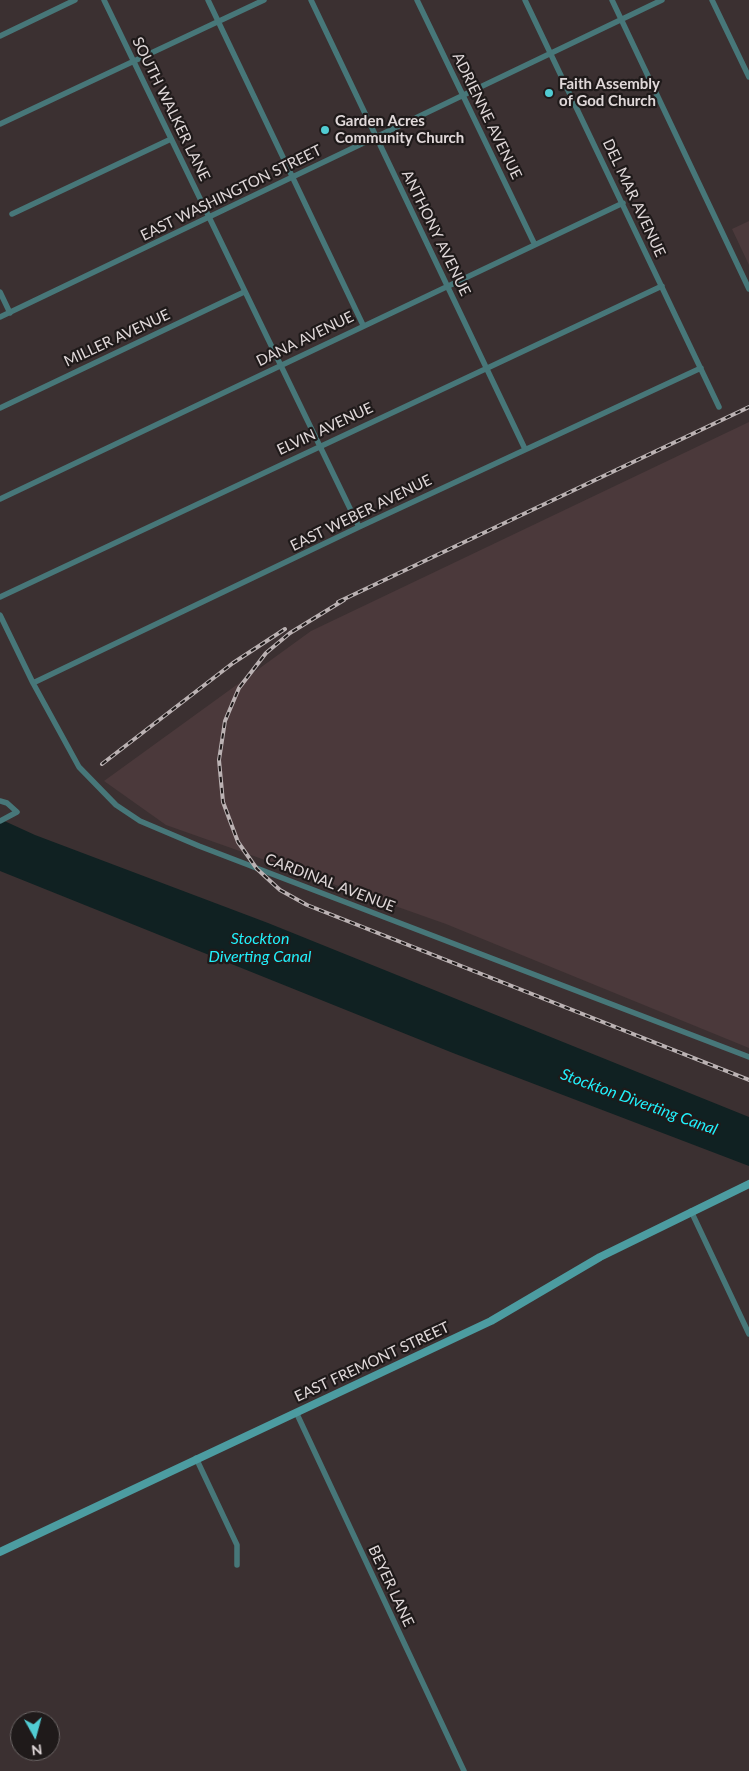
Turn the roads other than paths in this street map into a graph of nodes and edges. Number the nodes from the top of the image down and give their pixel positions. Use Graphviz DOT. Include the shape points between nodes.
graph roads {
  1 [pos="75,0"];
  2 [pos="104,0"];
  3 [pos="208,0"];
  4 [pos="264,0"];
  5 [pos="311,0"];
  6 [pos="417,0"];
  7 [pos="526,0"];
  8 [pos="612,0"];
  9 [pos="662,0"];
  10 [pos="712,0"];
  11 [pos="621,20"];
  12 [pos="219,22"];
  13 [pos="0,36"];
  14 [pos="551,53"];
  15 [pos="135,62"];
  16 [pos="749,77"];
  17 [pos="463,95"];
  18 [pos="0,124"];
  19 [pos="376,137"];
  20 [pos="171,140"];
  21 [pos="292,177"];
  22 [pos="622,203"];
  23 [pos="12,214"];
  24 [pos="209,217"];
  25 [pos="534,244"];
  26 [pos="447,285"];
  27 [pos="662,286"];
  28 [pos="749,289"];
  29 [pos="0,292"];
  30 [pos="244,292"];
  31 [pos="10,313"];
  32 [pos="0,317"];
  33 [pos="363,324"];
  34 [pos="279,365"];
  35 [pos="486,368"];
  36 [pos="701,368"];
  37 [pos="720,407"];
  38 [pos="0,408"];
  39 [pos="319,445"];
  40 [pos="525,449"];
  41 [pos="0,499"];
  42 [pos="359,527"];
  43 [pos="0,597"];
  44 [pos="0,615"];
  45 [pos="33,683"];
  46 [pos="0,801"];
  47 [pos="3,820"];
  48 [pos="749,1057"];
  49 [pos="749,1184"];
  50 [pos="691,1211"];
  51 [pos="749,1334"];
  52 [pos="296,1412"];
  53 [pos="196,1458"];
  54 [pos="0,1552"];
  55 [pos="237,1565"];
  56 [pos="464,1771"];
  1 -- 13 [label="street"];
  2 -- 15 [label="street, SOUTH WALKER LANE"];
  3 -- 12 [label="street"];
  4 -- 12 [label="street"];
  5 -- 19 [label="street, ANTHONY AVENUE"];
  6 -- 17 [label="street, ADRIENNE AVENUE"];
  7 -- 14 [label="street, DEL MAR AVENUE"];
  8 -- 11 [label="street"];
  9 -- 11 [label="street, EAST WASHINGTON STREET"];
  10 -- 16 [label="street"];
  11 -- 14 [label="street, EAST WASHINGTON STREET"];
  11 -- 28 [label="street"];
  12 -- 15 [label="street"];
  12 -- 21 [label="street"];
  14 -- 17 [label="street, EAST WASHINGTON STREET"];
  14 -- 22 [label="street, DEL MAR AVENUE"];
  15 -- 18 [label="street"];
  15 -- 20 [label="street, SOUTH WALKER LANE"];
  17 -- 19 [label="street, EAST WASHINGTON STREET"];
  17 -- 25 [label="street, ADRIENNE AVENUE"];
  19 -- 21 [label="street, EAST WASHINGTON STREET"];
  19 -- 26 [label="street, ANTHONY AVENUE"];
  20 -- 23 [label="street"];
  20 -- 24 [label="street, SOUTH WALKER LANE"];
  21 -- 24 [label="street, EAST WASHINGTON STREET"];
  21 -- 33 [label="street"];
  22 -- 25 [label="street, DANA AVENUE"];
  22 -- 27 [label="street, DEL MAR AVENUE"];
  24 -- 30 [label="street, SOUTH WALKER LANE"];
  24 -- 31 [label="street, EAST WASHINGTON STREET"];
  25 -- 26 [label="street, DANA AVENUE"];
  26 -- 33 [label="street, DANA AVENUE"];
  26 -- 35 [label="street, ANTHONY AVENUE"];
  27 -- 35 [label="street, ELVIN AVENUE"];
  27 -- 36 [label="street, DEL MAR AVENUE"];
  29 -- 31 [label="street"];
  30 -- 34 [label="street, SOUTH WALKER LANE"];
  30 -- 38 [label="street, MILLER AVENUE"];
  31 -- 32 [label="street, EAST WASHINGTON STREET"];
  33 -- 34 [label="street, DANA AVENUE"];
  34 -- 39 [label="street, SOUTH WALKER LANE"];
  34 -- 41 [label="street, DANA AVENUE"];
  35 -- 39 [label="street, ELVIN AVENUE"];
  35 -- 40 [label="street, ANTHONY AVENUE"];
  36 -- 37 [label="street, DEL MAR AVENUE"];
  36 -- 40 [label="street, EAST WEBER AVENUE"];
  39 -- 42 [label="street, SOUTH WALKER LANE"];
  39 -- 43 [label="street, ELVIN AVENUE"];
  40 -- 42 [label="street, EAST WEBER AVENUE"];
  42 -- 45 [label="street, EAST WEBER AVENUE"];
  44 -- 45 [label="street, CARDINAL AVENUE"];
  45 -- 48 [label="street, CARDINAL AVENUE" via="64,743 86,776 116,805 140,821"];
  46 -- 47 [label="street" via="17,812"];
  49 -- 50 [label="main road, EAST FREMONT STREET"];
  50 -- 51 [label="street"];
  50 -- 52 [label="main road, EAST FREMONT STREET" via="600,1257 491,1321"];
  52 -- 53 [label="main road, EAST FREMONT STREET"];
  52 -- 56 [label="street, BEYER LANE"];
  53 -- 54 [label="main road, EAST FREMONT STREET"];
  53 -- 55 [label="street" via="237,1545"];
}
